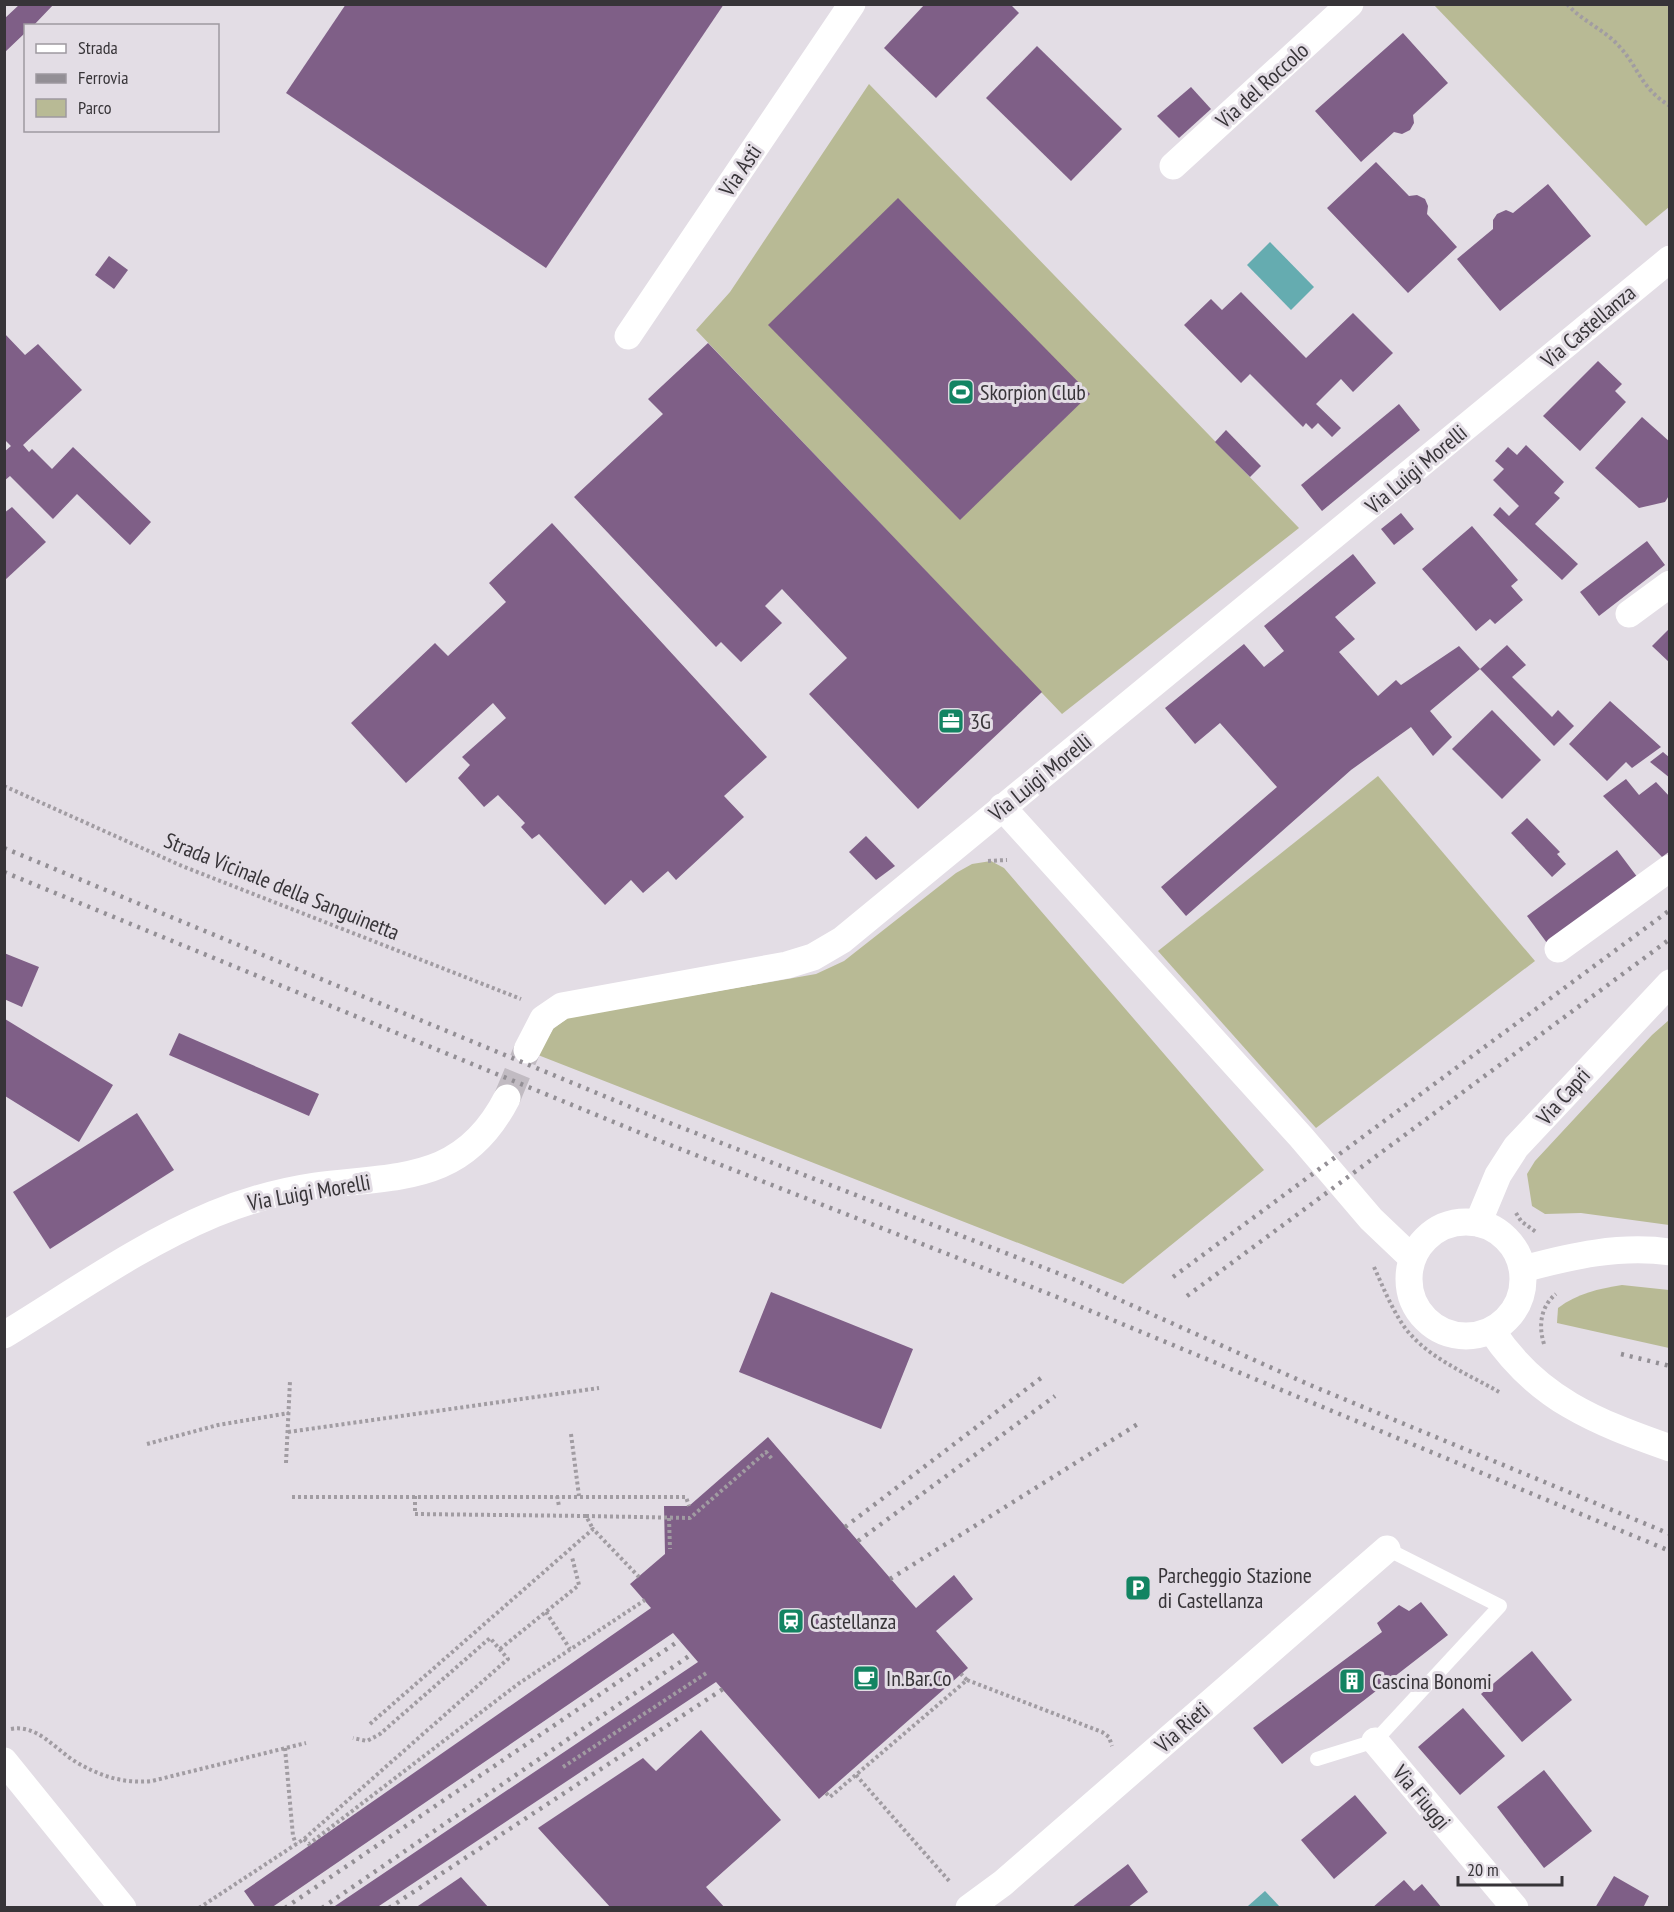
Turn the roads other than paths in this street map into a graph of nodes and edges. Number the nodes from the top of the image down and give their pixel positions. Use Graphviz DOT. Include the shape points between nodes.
graph roads {
  1 [pos="852,4"];
  2 [pos="1350,4"];
  3 [pos="1173,166"];
  4 [pos="1670,259"];
  5 [pos="628,336"];
  6 [pos="1507,393"];
  7 [pos="1670,584"];
  8 [pos="1629,614"];
  9 [pos="1002,807"];
  10 [pos="1670,868"];
  11 [pos="1558,949"];
  12 [pos="1670,983"];
  13 [pos="526,1050"];
  14 [pos="507,1098"];
  15 [pos="1478,1222"];
  16 [pos="1670,1252"];
  17 [pos="1412,1258"];
  18 [pos="1523,1269"];
  19 [pos="1492,1331"];
  20 [pos="4,1335"];
  21 [pos="1670,1448"];
  22 [pos="1387,1549"];
  23 [pos="1375,1741"];
  24 [pos="1317,1760"];
  25 [pos="4,1761"];
  26 [pos="970,1901"];
  27 [pos="123,1908"];
  28 [pos="1515,1908"];
  1 -- 5 [label="street, Via Asti"];
  2 -- 3 [label="street, Via del Roccolo"];
  4 -- 6 [label="street, Via Castellanza"];
  6 -- 9 [label="street, Via Luigi Morelli"];
  7 -- 8 [label="street"];
  9 -- 13 [label="street, Via Luigi Morelli" via="847,936 813,957 554,1009 543,1019"];
  9 -- 17 [label="street" via="1371,1219"];
  10 -- 11 [label="street"];
  12 -- 15 [label="street, Via Capri" via="1516,1147 1498,1175"];
  14 -- 20 [label="street, Via Luigi Morelli" via="479,1141 452,1160 403,1175 268,1196 218,1213 164,1238"];
  15 -- 17 [label="street" via="1462,1221 1431,1233"];
  15 -- 18 [label="street" via="1508,1239"];
  16 -- 18 [label="street" via="1577,1255"];
  17 -- 19 [label="street" via="1408,1278 1411,1297 1420,1315 1435,1328 1453,1335 1473,1336"];
  18 -- 19 [label="street" via="1518,1305"];
  19 -- 21 [label="street" via="1523,1372 1550,1393 1594,1419"];
  22 -- 23 [label="lane" via="1500,1606"];
  22 -- 26 [label="street, Via Rieti" via="1003,1883"];
  23 -- 24 [label="lane"];
  23 -- 28 [label="street, Via Fiuggi"];
  25 -- 27 [label="street"];
}
